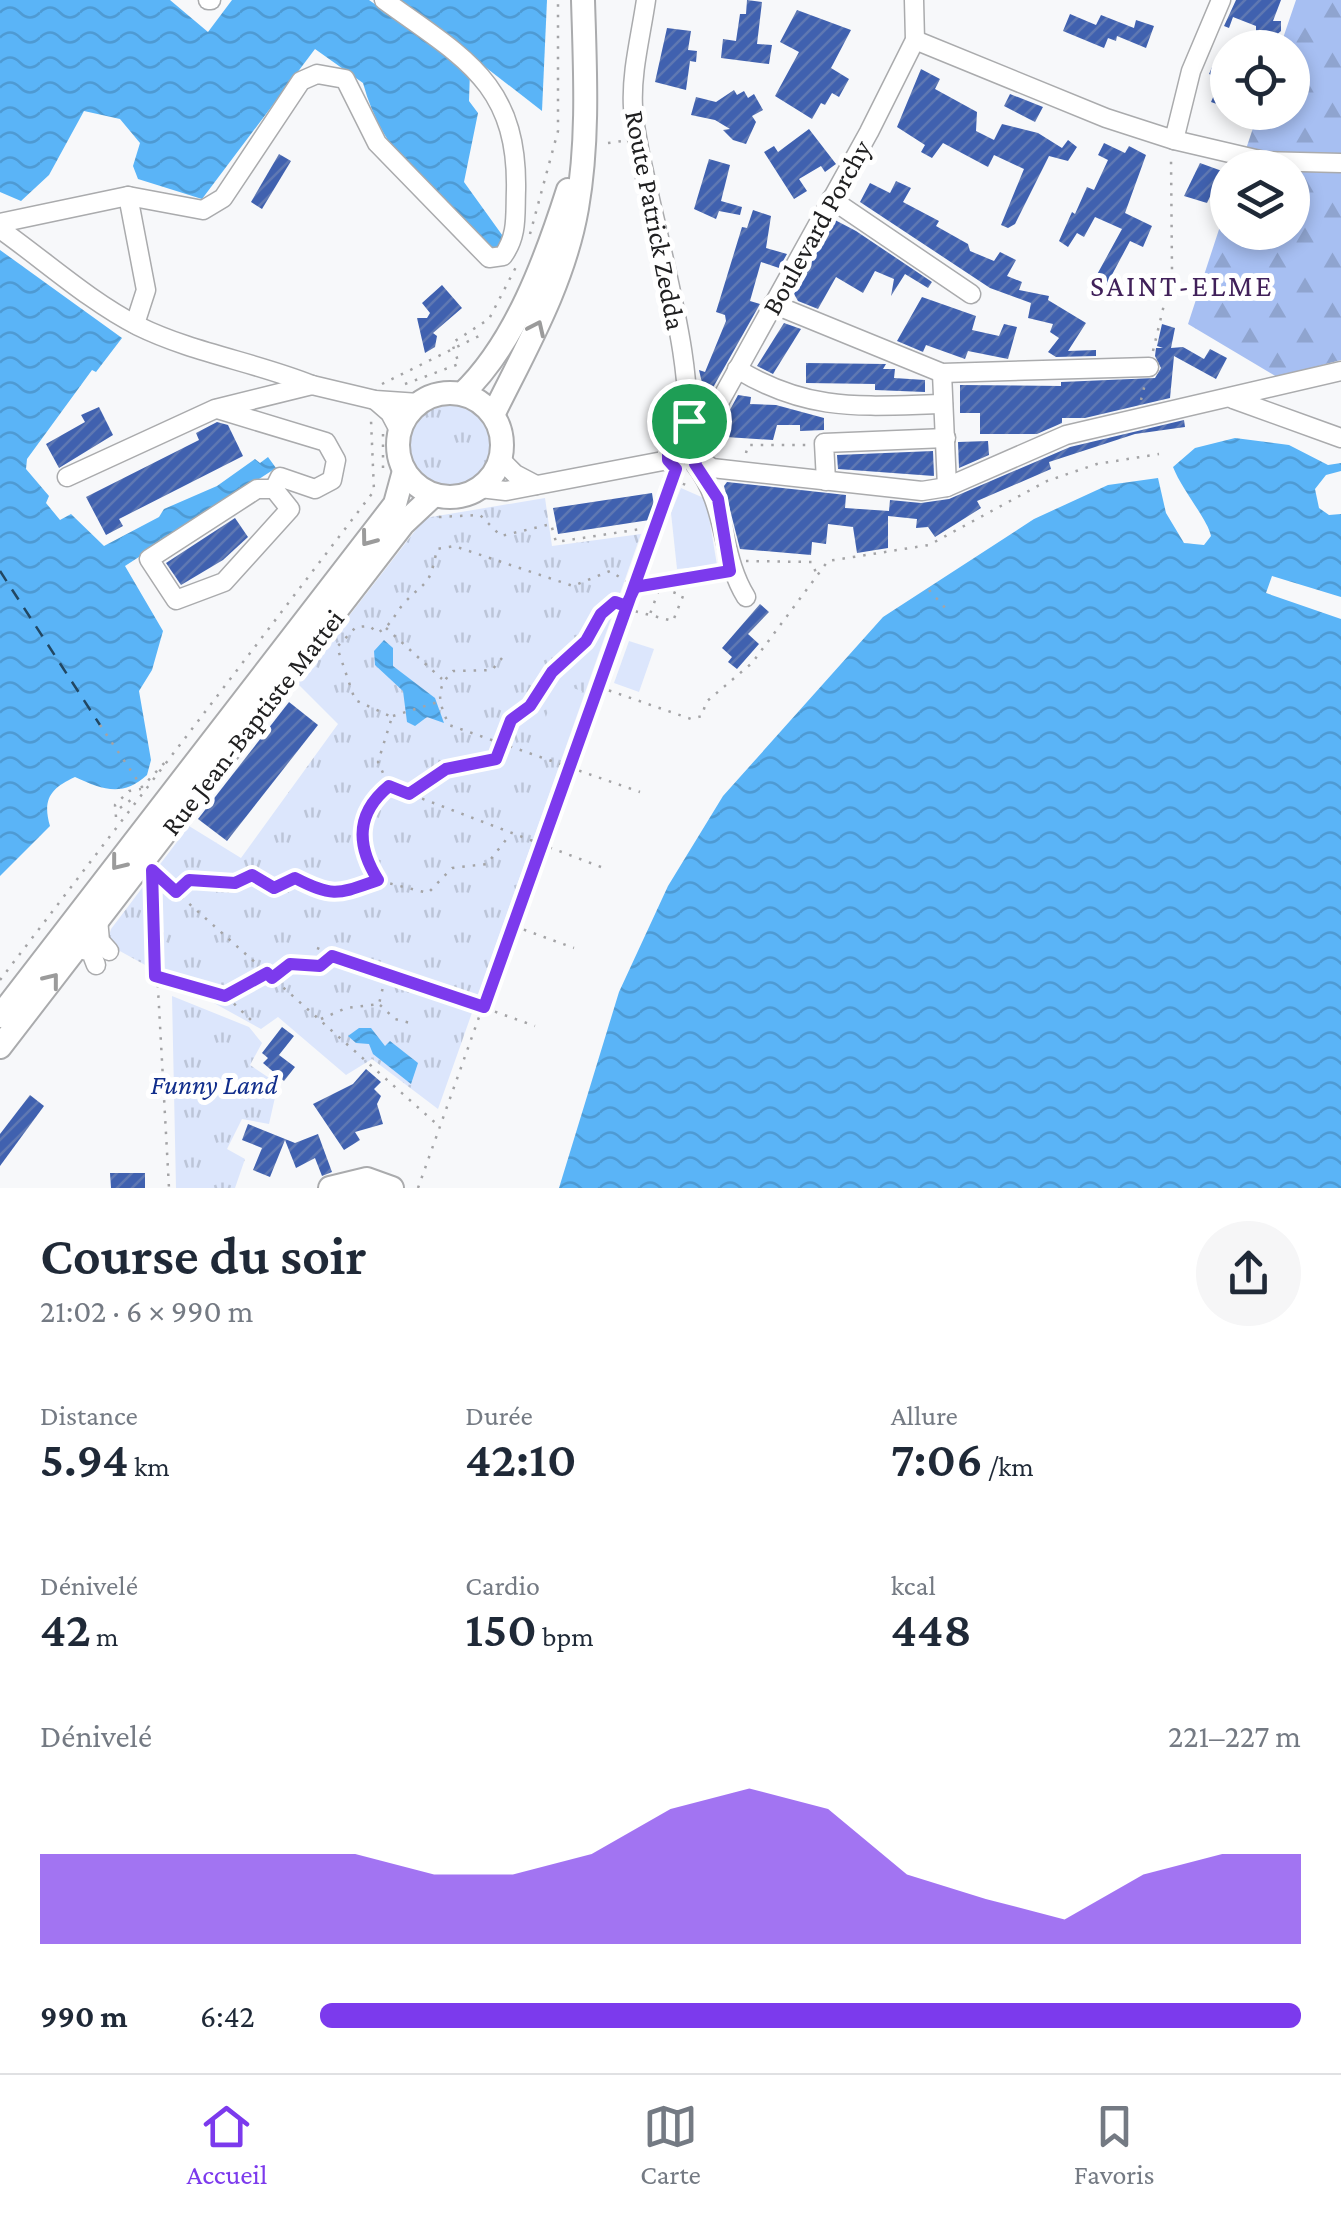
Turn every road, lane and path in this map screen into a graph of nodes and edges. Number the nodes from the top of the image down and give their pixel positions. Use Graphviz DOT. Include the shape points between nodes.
graph roads {
  1 [pos="384,0"];
  2 [pos="582,0"];
  3 [pos="646,0"];
  4 [pos="914,0"];
  5 [pos="1221,0"];
  6 [pos="915,40"];
  7 [pos="1173,139"];
  8 [pos="581,149"];
  9 [pos="1341,163"];
  10 [pos="128,196"];
  11 [pos="832,199"];
  12 [pos="0,226"];
  13 [pos="971,294"];
  14 [pos="773,304"];
  15 [pos="135,324"];
  16 [pos="1149,367"];
  17 [pos="737,369"];
  18 [pos="942,373"];
  19 [pos="1332,374"];
  20 [pos="312,385"];
  21 [pos="1341,386"];
  22 [pos="462,394"];
  23 [pos="1228,397"];
  24 [pos="419,402"];
  25 [pos="943,404"];
  26 [pos="216,409"];
  27 [pos="714,412"];
  28 [pos="384,413"];
  29 [pos="493,415"];
  30 [pos="1137,416"];
  31 [pos="689,421"];
  32 [pos="946,438"];
  33 [pos="1341,438"];
  34 [pos="815,444"];
  35 [pos="692,451"];
  36 [pos="1159,454"];
  37 [pos="500,459"];
  38 [pos="672,464"];
  39 [pos="724,470"];
  40 [pos="394,473"];
  41 [pos="66,477"];
  42 [pos="826,481"];
  43 [pos="536,485"];
  44 [pos="948,487"];
  45 [pos="480,488"];
  46 [pos="274,489"];
  47 [pos="434,506"];
  48 [pos="654,527"];
  49 [pos="730,571"];
  50 [pos="224,582"];
  51 [pos="635,587"];
  52 [pos="929,590"];
  53 [pos="242,594"];
  54 [pos="746,597"];
  55 [pos="626,606"];
  56 [pos="948,611"];
  57 [pos="650,614"];
  58 [pos="386,628"];
  59 [pos="502,658"];
  60 [pos="443,680"];
  61 [pos="598,687"];
  62 [pos="439,702"];
  63 [pos="392,716"];
  64 [pos="100,725"];
  65 [pos="502,743"];
  66 [pos="170,756"];
  67 [pos="570,766"];
  68 [pos="389,786"];
  69 [pos="142,788"];
  70 [pos="640,792"];
  71 [pos="409,794"];
  72 [pos="136,796"];
  73 [pos="119,810"];
  74 [pos="116,817"];
  75 [pos="510,835"];
  76 [pos="541,846"];
  77 [pos="601,868"];
  78 [pos="378,880"];
  79 [pos="176,892"];
  80 [pos="98,920"];
  81 [pos="513,926"];
  82 [pos="77,948"];
  83 [pos="318,948"];
  84 [pos="574,948"];
  85 [pos="332,956"];
  86 [pos="267,973"];
  87 [pos="386,974"];
  88 [pos="155,976"];
  89 [pos="272,978"];
  90 [pos="0,980"];
  91 [pos="225,996"];
  92 [pos="379,1004"];
  93 [pos="484,1007"];
  94 [pos="0,1016"];
  95 [pos="320,1020"];
  96 [pos="254,1022"];
  97 [pos="414,1024"];
  98 [pos="534,1026"];
  99 [pos="0,1047"];
  100 [pos="442,1128"];
  101 [pos="422,1181"];
  102 [pos="386,1185"];
  103 [pos="169,1188"];
  104 [pos="330,1188"];
  105 [pos="418,1188"];
  106 [pos="426,1188"];
  1 -- 10 [label="street" via="482,71 500,101 516,162 515,240 503,256 489,258 377,144 345,80 317,74 301,81 223,198 202,210"];
  2 -- 8 [label="main road"];
  3 -- 31 [label="street, Route Patrick Zedda" via="633,110 659,224"];
  4 -- 6 [label="street"];
  5 -- 7 [label="street" via="1190,71"];
  6 -- 7 [label="street"];
  6 -- 11 [label="street, Boulevard Porchy"];
  7 -- 9 [label="street" via="1264,161"];
  7 -- 16 [label="path" via="1172,271"];
  8 -- 22 [label="main road" via="511,327"];
  29 -- 8 [label="main road, one-way" via="559,273 577,207"];
  10 -- 12 [label="street"];
  10 -- 15 [label="street" via="146,290"];
  11 -- 13 [label="street"];
  11 -- 14 [label="street, Boulevard Porchy"];
  12 -- 15 [label="street"];
  14 -- 17 [label="street, Boulevard Porchy"];
  14 -- 18 [label="street"];
  15 -- 20 [label="street"];
  16 -- 18 [label="street"];
  16 -- 30 [label="path"];
  17 -- 25 [label="street" via="776,393 828,404"];
  17 -- 27 [label="street, Boulevard Porchy"];
  18 -- 25 [label="street"];
  19 -- 21 [label="street"];
  19 -- 23 [label="street"];
  20 -- 26 [label="street"];
  20 -- 28 [label="street"];
  22 -- 24 [label="main road" via="440,393"];
  22 -- 29 [label="main road"];
  23 -- 30 [label="street"];
  23 -- 33 [label="street"];
  24 -- 28 [label="main road"];
  24 -- 28 [label="street"];
  25 -- 32 [label="street"];
  26 -- 41 [label="street"];
  26 -- 46 [label="street" via="326,442 336,460 332,480 314,489 280,477"];
  27 -- 31 [label="street"];
  27 -- 35 [label="street, Boulevard Porchy"];
  28 -- 40 [label="path" via="382,444"];
  28 -- 40 [label="main road" via="398,451"];
  28 -- 66 [label="path" via="370,430 374,491"];
  29 -- 37 [label="main road"];
  30 -- 44 [label="street" via="1066,435"];
  31 -- 35 [label="street"];
  32 -- 34 [label="street"];
  32 -- 44 [label="street"];
  34 -- 39 [label="path" via="748,445 744,466 726,464"];
  34 -- 42 [label="street"];
  35 -- 38 [label="street" via="688,469"];
  35 -- 38 [label="street" via="670,446"];
  35 -- 39 [label="street" via="706,466"];
  35 -- 49 [label="street" via="718,499"];
  36 -- 61 [label="path" via="1047,480 929,545 828,561 752,663 706,702 702,716 690,719"];
  37 -- 43 [label="street"];
  37 -- 45 [label="main road"];
  38 -- 43 [label="street"];
  38 -- 48 [label="path"];
  39 -- 42 [label="street"];
  40 -- 47 [label="main road"];
  40 -- 94 [label="main road, Rue Jean-Baptiste Mattei, one-way" via="395,504"];
  42 -- 44 [label="street" via="922,491"];
  43 -- 45 [label="street"];
  45 -- 47 [label="main road"];
  46 -- 50 [label="street" via="290,509"];
  46 -- 50 [label="street" via="258,489 149,559 176,600"];
  47 -- 48 [label="path" via="480,515 501,536 550,524 556,542"];
  47 -- 80 [label="main road, Rue Jean-Baptiste Mattei" via="404,524"];
  48 -- 51 [label="path"];
  49 -- 51 [label="path"];
  49 -- 54 [label="street"];
  50 -- 53 [label="street"];
  51 -- 55 [label="path"];
  51 -- 58 [label="path" via="610,570 573,586 454,546 437,549 428,585"];
  52 -- 56 [label="path"];
  55 -- 57 [label="path"];
  55 -- 61 [label="path"];
  55 -- 65 [label="path" via="615,602 601,614 586,641 511,720"];
  57 -- 57 [label="path" via="673,621 683,596 660,587"];
  58 -- 60 [label="path"];
  58 -- 63 [label="path" via="377,633 356,627 342,638 337,658 355,700"];
  59 -- 60 [label="path" via="492,670 454,671"];
  60 -- 62 [label="path"];
  61 -- 67 [label="path"];
  62 -- 63 [label="path"];
  62 -- 65 [label="path" via="449,725"];
  63 -- 68 [label="path" via="378,762"];
  64 -- 69 [label="path"];
  65 -- 67 [label="path"];
  65 -- 71 [label="path" via="496,759 446,769"];
  66 -- 69 [label="path"];
  66 -- 90 [label="path"];
  67 -- 70 [label="path"];
  67 -- 76 [label="path"];
  68 -- 71 [label="path"];
  68 -- 78 [label="path" via="371,801 362,826 363,856"];
  69 -- 73 [label="path" via="130,791 116,805"];
  71 -- 75 [label="path"];
  72 -- 73 [label="path"];
  73 -- 74 [label="path"];
  75 -- 76 [label="path"];
  75 -- 78 [label="path" via="487,864 452,868 428,893"];
  76 -- 77 [label="path"];
  76 -- 81 [label="path"];
  78 -- 79 [label="path" via="345,894 325,893 295,878 274,888 252,875 235,883 189,880"];
  79 -- 86 [label="path"];
  79 -- 88 [label="path" via="152,870"];
  80 -- 82 [label="main road, Rue Jean-Baptiste Mattei"];
  80 -- 82 [label="street" via="102,958"];
  81 -- 84 [label="path"];
  81 -- 93 [label="path"];
  99 -- 82 [label="main road, Rue Jean-Baptiste Mattei, one-way"];
  83 -- 85 [label="path"];
  85 -- 87 [label="path"];
  85 -- 89 [label="path" via="320,966 290,964"];
  86 -- 89 [label="path"];
  86 -- 91 [label="path"];
  87 -- 92 [label="path"];
  87 -- 93 [label="path"];
  88 -- 91 [label="path"];
  88 -- 103 [label="path"];
  89 -- 95 [label="path"];
  91 -- 96 [label="path"];
  92 -- 95 [label="path"];
  92 -- 97 [label="path" via="395,1019"];
  93 -- 98 [label="path"];
  93 -- 100 [label="path"];
  95 -- 100 [label="path"];
  100 -- 101 [label="path"];
  101 -- 105 [label="path"];
  101 -- 106 [label="path"];
  102 -- 104 [label="main road" via="358,1180"];
}
